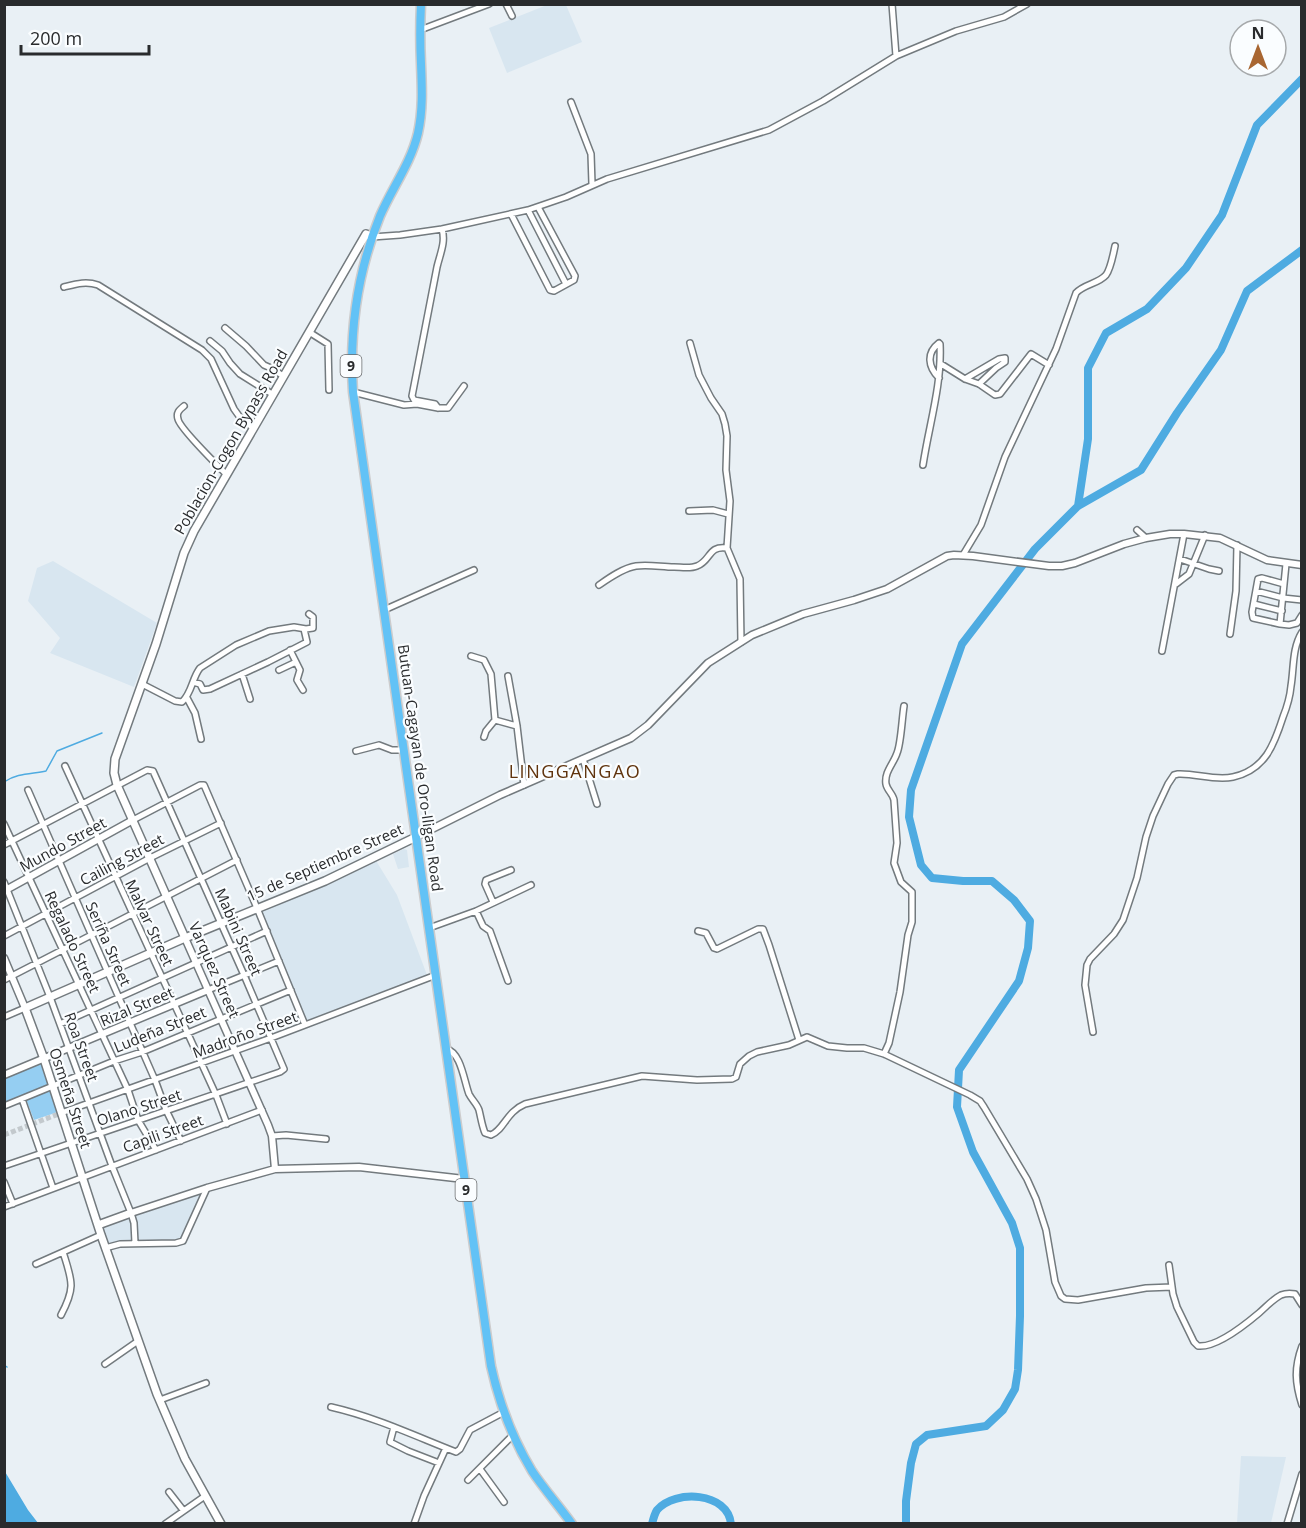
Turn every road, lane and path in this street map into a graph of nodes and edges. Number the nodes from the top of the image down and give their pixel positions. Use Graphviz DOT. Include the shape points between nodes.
graph roads {
  1 [pos="421,4"];
  2 [pos="489,4"];
  3 [pos="506,4"];
  4 [pos="892,4"];
  5 [pos="1027,4"];
  6 [pos="512,16"];
  7 [pos="420,30"];
  8 [pos="896,56"];
  9 [pos="570,102"];
  10 [pos="592,184"];
  11 [pos="538,207"];
  12 [pos="528,210"];
  13 [pos="511,214"];
  14 [pos="442,229"];
  15 [pos="372,237"];
  16 [pos="1116,246"];
  17 [pos="566,284"];
  18 [pos="64,287"];
  19 [pos="225,328"];
  20 [pos="309,332"];
  21 [pos="210,341"];
  22 [pos="690,343"];
  23 [pos="941,364"];
  24 [pos="1049,365"];
  25 [pos="283,376"];
  26 [pos="939,378"];
  27 [pos="964,379"];
  28 [pos="979,384"];
  29 [pos="464,386"];
  30 [pos="329,390"];
  31 [pos="353,392"];
  32 [pos="272,394"];
  33 [pos="183,406"];
  34 [pos="438,408"];
  35 [pos="253,428"];
  36 [pos="923,465"];
  37 [pos="226,474"];
  38 [pos="688,511"];
  39 [pos="728,514"];
  40 [pos="1137,530"];
  41 [pos="1184,534"];
  42 [pos="1205,535"];
  43 [pos="1146,538"];
  44 [pos="1237,545"];
  45 [pos="727,548"];
  46 [pos="963,555"];
  47 [pos="1180,559"];
  48 [pos="1193,563"];
  49 [pos="1287,564"];
  50 [pos="1302,565"];
  51 [pos="474,570"];
  52 [pos="1219,571"];
  53 [pos="1176,584"];
  54 [pos="1284,584"];
  55 [pos="598,585"];
  56 [pos="1256,591"];
  57 [pos="1283,598"];
  58 [pos="1302,600"];
  59 [pos="1254,604"];
  60 [pos="384,609"];
  61 [pos="1282,611"];
  62 [pos="309,614"];
  63 [pos="1302,615"];
  64 [pos="1280,624"];
  65 [pos="304,629"];
  66 [pos="1302,632"];
  67 [pos="1230,634"];
  68 [pos="741,642"];
  69 [pos="290,650"];
  70 [pos="1162,651"];
  71 [pos="471,656"];
  72 [pos="296,662"];
  73 [pos="279,670"];
  74 [pos="242,674"];
  75 [pos="508,676"];
  76 [pos="192,682"];
  77 [pos="142,684"];
  78 [pos="303,690"];
  79 [pos="187,698"];
  80 [pos="250,699"];
  81 [pos="904,706"];
  82 [pos="493,723"];
  83 [pos="517,726"];
  84 [pos="484,737"];
  85 [pos="201,739"];
  86 [pos="403,750"];
  87 [pos="356,751"];
  88 [pos="583,759"];
  89 [pos="65,766"];
  90 [pos="117,785"];
  91 [pos="524,785"];
  92 [pos="28,790"];
  93 [pos="168,802"];
  94 [pos="82,804"];
  95 [pos="597,804"];
  96 [pos="133,820"];
  97 [pos="221,823"];
  98 [pos="4,824"];
  99 [pos="43,826"];
  100 [pos="416,837"];
  101 [pos="98,840"];
  102 [pos="185,840"];
  103 [pos="12,842"];
  104 [pos="4,845"];
  105 [pos="150,858"];
  106 [pos="237,860"];
  107 [pos="59,861"];
  108 [pos="510,870"];
  109 [pos="115,877"];
  110 [pos="28,878"];
  111 [pos="202,879"];
  112 [pos="531,885"];
  113 [pos="5,887"];
  114 [pos="166,896"];
  115 [pos="75,898"];
  116 [pos="493,903"];
  117 [pos="257,908"];
  118 [pos="476,910"];
  119 [pos="46,915"];
  120 [pos="132,915"];
  121 [pos="221,923"];
  122 [pos="22,927"];
  123 [pos="429,928"];
  124 [pos="267,931"];
  125 [pos="698,931"];
  126 [pos="4,936"];
  127 [pos="92,936"];
  128 [pos="185,938"];
  129 [pos="231,946"];
  130 [pos="63,951"];
  131 [pos="150,953"];
  132 [pos="4,958"];
  133 [pos="279,961"];
  134 [pos="196,963"];
  135 [pos="37,964"];
  136 [pos="108,972"];
  137 [pos="244,975"];
  138 [pos="435,975"];
  139 [pos="12,976"];
  140 [pos="162,978"];
  141 [pos="4,980"];
  142 [pos="508,981"];
  143 [pos="79,984"];
  144 [pos="208,990"];
  145 [pos="291,990"];
  146 [pos="50,997"];
  147 [pos="118,997"];
  148 [pos="173,1004"];
  149 [pos="257,1004"];
  150 [pos="25,1008"];
  151 [pos="90,1009"];
  152 [pos="4,1017"];
  153 [pos="221,1019"];
  154 [pos="129,1023"];
  155 [pos="60,1024"];
  156 [pos="305,1025"];
  157 [pos="186,1032"];
  158 [pos="1093,1032"];
  159 [pos="102,1035"];
  160 [pos="271,1038"];
  161 [pos="799,1040"];
  162 [pos="69,1048"];
  163 [pos="446,1049"];
  164 [pos="236,1051"];
  165 [pos="142,1052"];
  166 [pos="884,1054"];
  167 [pos="44,1059"];
  168 [pos="114,1061"];
  169 [pos="201,1064"];
  170 [pos="280,1072"];
  171 [pos="4,1075"];
  172 [pos="79,1076"];
  173 [pos="155,1080"];
  174 [pos="250,1083"];
  175 [pos="52,1086"];
  176 [pos="128,1090"];
  177 [pos="216,1095"];
  178 [pos="22,1099"];
  179 [pos="90,1104"];
  180 [pos="4,1106"];
  181 [pos="166,1110"];
  182 [pos="262,1110"];
  183 [pos="61,1113"];
  184 [pos="138,1120"];
  185 [pos="227,1124"];
  186 [pos="100,1132"];
  187 [pos="272,1136"];
  188 [pos="326,1139"];
  189 [pos="181,1141"];
  190 [pos="70,1143"];
  191 [pos="156,1150"];
  192 [pos="41,1154"];
  193 [pos="4,1166"];
  194 [pos="112,1166"];
  195 [pos="275,1168"];
  196 [pos="82,1177"];
  197 [pos="464,1179"];
  198 [pos="4,1182"];
  199 [pos="53,1188"];
  200 [pos="207,1188"];
  201 [pos="13,1203"];
  202 [pos="4,1207"];
  203 [pos="131,1213"];
  204 [pos="98,1225"];
  205 [pos="101,1235"];
  206 [pos="135,1243"];
  207 [pos="105,1248"];
  208 [pos="63,1252"];
  209 [pos="36,1264"];
  210 [pos="1170,1265"];
  211 [pos="1172,1287"];
  212 [pos="1302,1305"];
  213 [pos="61,1315"];
  214 [pos="138,1341"];
  215 [pos="1302,1346"];
  216 [pos="105,1364"];
  217 [pos="206,1383"];
  218 [pos="160,1400"];
  219 [pos="1302,1405"];
  220 [pos="331,1407"];
  221 [pos="504,1412"];
  222 [pos="394,1427"];
  223 [pos="513,1434"];
  224 [pos="446,1448"];
  225 [pos="439,1463"];
  226 [pos="480,1469"];
  227 [pos="1302,1474"];
  228 [pos="468,1480"];
  229 [pos="170,1492"];
  230 [pos="205,1496"];
  231 [pos="504,1502"];
  232 [pos="183,1510"];
  233 [pos="165,1524"];
  234 [pos="221,1524"];
  235 [pos="414,1524"];
  236 [pos="572,1524"];
  237 [pos="1287,1524"];
  1 -- 7 [label="highway, Butuan-Cagayan de Oro-Iligan Road / 9"];
  2 -- 7 [label="street"];
  3 -- 6 [label="street"];
  4 -- 8 [label="street"];
  5 -- 8 [label="street" via="1004,17 956,31"];
  7 -- 15 [label="highway, Butuan-Cagayan de Oro-Iligan Road / 9" via="423,86 418,131 410,158"];
  8 -- 10 [label="street" via="777,126"];
  9 -- 10 [label="street" via="591,154"];
  10 -- 11 [label="street"];
  11 -- 12 [label="street"];
  11 -- 17 [label="street" via="574,274 575,278"];
  12 -- 13 [label="street"];
  12 -- 17 [label="street"];
  13 -- 14 [label="street"];
  13 -- 17 [label="street" via="550,290"];
  14 -- 15 [label="street"];
  14 -- 34 [label="street" via="443,247 411,396"];
  15 -- 20 [label="main road, Poblacion-Cogon Bypass Road" via="366,234"];
  15 -- 31 [label="highway, Butuan-Cagayan de Oro-Iligan Road / 9" via="354,314"];
  16 -- 24 [label="street" via="1107,274 1076,293"];
  18 -- 35 [label="street" via="88,282 98,285 202,350 212,359 234,409"];
  19 -- 25 [label="street" via="264,365"];
  20 -- 25 [label="main road, Poblacion-Cogon Bypass Road"];
  20 -- 30 [label="street" via="328,344"];
  21 -- 32 [label="street" via="240,374"];
  22 -- 39 [label="street" via="699,375 724,419"];
  23 -- 26 [label="street"];
  23 -- 26 [label="street" via="939,343 929,359"];
  23 -- 27 [label="street"];
  24 -- 28 [label="street" via="1031,354 998,394"];
  24 -- 46 [label="street" via="1005,457 981,525"];
  25 -- 32 [label="main road, Poblacion-Cogon Bypass Road"];
  26 -- 36 [label="street"];
  27 -- 28 [label="street"];
  27 -- 28 [label="street" via="1005,358"];
  29 -- 34 [label="street" via="448,408"];
  31 -- 34 [label="street" via="404,405"];
  31 -- 60 [label="highway, Butuan-Cagayan de Oro-Iligan Road / 9"];
  32 -- 35 [label="main road, Poblacion-Cogon Bypass Road"];
  33 -- 37 [label="street" via="178,412 180,423"];
  35 -- 37 [label="main road, Poblacion-Cogon Bypass Road"];
  37 -- 77 [label="main road, Poblacion-Cogon Bypass Road" via="189,542"];
  38 -- 39 [label="street" via="710,509"];
  39 -- 45 [label="street"];
  40 -- 43 [label="street"];
  41 -- 42 [label="street, 15 de Septiembre Street"];
  41 -- 43 [label="street, 15 de Septiembre Street"];
  41 -- 47 [label="street"];
  42 -- 44 [label="street, 15 de Septiembre Street"];
  42 -- 48 [label="street"];
  43 -- 46 [label="street, 15 de Septiembre Street" via="1069,565 1043,566"];
  44 -- 49 [label="street, 15 de Septiembre Street" via="1257,556"];
  44 -- 67 [label="street"];
  45 -- 55 [label="street" via="714,549 697,566 634,567"];
  45 -- 68 [label="street" via="740,579"];
  46 -- 68 [label="street, 15 de Septiembre Street" via="947,556 887,589 803,614"];
  47 -- 48 [label="street"];
  47 -- 53 [label="street"];
  48 -- 52 [label="street"];
  48 -- 53 [label="street" via="1187,576"];
  49 -- 50 [label="street, 15 de Septiembre Street"];
  49 -- 54 [label="street"];
  51 -- 60 [label="street"];
  53 -- 70 [label="street"];
  54 -- 56 [label="street" via="1259,578"];
  54 -- 57 [label="street"];
  56 -- 57 [label="street"];
  56 -- 59 [label="street"];
  57 -- 58 [label="street"];
  57 -- 61 [label="street"];
  59 -- 61 [label="street"];
  59 -- 64 [label="street" via="1254,618"];
  60 -- 86 [label="highway, Butuan-Cagayan de Oro-Iligan Road / 9"];
  61 -- 64 [label="street"];
  62 -- 65 [label="street" via="313,617 313,628"];
  63 -- 64 [label="street" via="1294,624"];
  65 -- 69 [label="street" via="308,642"];
  65 -- 76 [label="street" via="273,631 236,645 200,668"];
  66 -- 158 [label="street" via="1295,646 1288,700 1274,744 1264,758 1233,777 1178,774 1168,784 1146,837 1123,920 1087,965 1085,985"];
  68 -- 88 [label="street, 15 de Septiembre Street" via="708,663 637,735"];
  69 -- 72 [label="street"];
  69 -- 74 [label="street"];
  71 -- 82 [label="street" via="484,660 490,670"];
  72 -- 73 [label="street"];
  72 -- 78 [label="street" via="300,670 297,680"];
  74 -- 76 [label="street" via="208,690"];
  74 -- 80 [label="street"];
  75 -- 83 [label="street"];
  76 -- 79 [label="street"];
  77 -- 79 [label="street" via="178,702"];
  77 -- 90 [label="main road, Poblacion-Cogon Bypass Road" via="115,759"];
  79 -- 85 [label="street"];
  81 -- 166 [label="street" via="897,753 886,782 894,800 894,863 901,882 912,892 912,918 900,992"];
  82 -- 83 [label="street"];
  82 -- 84 [label="street"];
  83 -- 91 [label="street"];
  86 -- 87 [label="street" via="379,745"];
  86 -- 100 [label="highway, Butuan-Cagayan de Oro-Iligan Road / 9"];
  88 -- 91 [label="street, 15 de Septiembre Street"];
  88 -- 95 [label="street"];
  89 -- 94 [label="street, Malvar Street"];
  90 -- 93 [label="street, Mabini Street" via="151,770"];
  90 -- 94 [label="street"];
  90 -- 96 [label="main road, Varquez Street"];
  91 -- 100 [label="street, 15 de Septiembre Street"];
  92 -- 99 [label="street, Seriña Street"];
  93 -- 96 [label="street"];
  93 -- 97 [label="street" via="203,784"];
  93 -- 102 [label="street, Mabini Street"];
  94 -- 99 [label="street"];
  94 -- 101 [label="street, Malvar Street"];
  96 -- 101 [label="street, Mundo Street"];
  96 -- 105 [label="main road, Varquez Street"];
  97 -- 102 [label="street, Cailing Street"];
  97 -- 106 [label="street"];
  98 -- 103 [label="street, Regalado Street"];
  99 -- 103 [label="street"];
  99 -- 107 [label="street, Seriña Street"];
  100 -- 117 [label="main road, 15 de Septiembre Street" via="325,881"];
  100 -- 123 [label="highway, Butuan-Cagayan de Oro-Iligan Road / 9"];
  101 -- 107 [label="street, Mundo Street"];
  101 -- 109 [label="street, Malvar Street"];
  102 -- 105 [label="street, Cailing Street"];
  102 -- 111 [label="street, Mabini Street"];
  103 -- 104 [label="street"];
  103 -- 110 [label="street, Regalado Street"];
  105 -- 109 [label="street, Cailing Street"];
  105 -- 114 [label="main road, Varquez Street"];
  106 -- 111 [label="street"];
  106 -- 117 [label="street"];
  107 -- 110 [label="street, Mundo Street"];
  107 -- 115 [label="street, Seriña Street"];
  108 -- 116 [label="street" via="486,880"];
  109 -- 115 [label="street, Cailing Street"];
  109 -- 120 [label="street, Malvar Street"];
  110 -- 113 [label="street, Mundo Street"];
  110 -- 119 [label="street, Regalado Street"];
  111 -- 114 [label="street"];
  111 -- 121 [label="street, Mabini Street"];
  112 -- 116 [label="street"];
  113 -- 122 [label="street, Roa Street"];
  114 -- 120 [label="street"];
  114 -- 128 [label="main road, Varquez Street"];
  115 -- 119 [label="street, Cailing Street"];
  115 -- 127 [label="street, Seriña Street"];
  116 -- 118 [label="street"];
  117 -- 121 [label="main road, 15 de Septiembre Street"];
  117 -- 124 [label="street"];
  118 -- 123 [label="street"];
  118 -- 142 [label="street" via="482,925 490,931"];
  119 -- 122 [label="street, Cailing Street"];
  119 -- 130 [label="street, Regalado Street"];
  120 -- 127 [label="street"];
  120 -- 131 [label="street, Malvar Street"];
  121 -- 128 [label="main road, 15 de Septiembre Street"];
  121 -- 129 [label="street, Mabini Street"];
  122 -- 126 [label="street, Cailing Street"];
  122 -- 135 [label="street, Roa Street"];
  123 -- 138 [label="highway, Butuan-Cagayan de Oro-Iligan Road / 9"];
  124 -- 129 [label="street"];
  124 -- 133 [label="street"];
  125 -- 161 [label="street" via="706,933 717,949 763,929"];
  127 -- 130 [label="street"];
  127 -- 136 [label="street, Seriña Street"];
  128 -- 131 [label="main road, 15 de Septiembre Street"];
  128 -- 134 [label="street, Varquez Street"];
  129 -- 134 [label="street"];
  129 -- 137 [label="street, Mabini Street"];
  130 -- 135 [label="street"];
  130 -- 143 [label="street, Regalado Street"];
  131 -- 136 [label="main road, 15 de Septiembre Street"];
  131 -- 140 [label="street, Malvar Street"];
  132 -- 139 [label="street, Osmeña Street"];
  133 -- 137 [label="street, Rizal Street"];
  133 -- 145 [label="street"];
  134 -- 140 [label="street"];
  134 -- 144 [label="street, Varquez Street"];
  135 -- 139 [label="street"];
  135 -- 146 [label="street, Roa Street"];
  136 -- 143 [label="main road, 15 de Septiembre Street"];
  136 -- 147 [label="street, Seriña Street"];
  137 -- 144 [label="street, Rizal Street"];
  137 -- 149 [label="street, Mabini Street"];
  138 -- 156 [label="street, Madroño Street"];
  138 -- 163 [label="highway, Butuan-Cagayan de Oro-Iligan Road / 9"];
  139 -- 141 [label="street"];
  139 -- 150 [label="street, Osmeña Street"];
  140 -- 147 [label="street"];
  140 -- 148 [label="street, Malvar Street"];
  143 -- 146 [label="main road, 15 de Septiembre Street"];
  143 -- 151 [label="street, Regalado Street"];
  144 -- 148 [label="street, Rizal Street"];
  144 -- 153 [label="street, Varquez Street"];
  145 -- 149 [label="street, Ludeña Street"];
  145 -- 156 [label="street"];
  146 -- 150 [label="main road, 15 de Septiembre Street"];
  146 -- 155 [label="street, Roa Street"];
  147 -- 151 [label="street"];
  147 -- 154 [label="street, Seriña Street"];
  148 -- 154 [label="street, Rizal Street"];
  148 -- 157 [label="street, Malvar Street"];
  149 -- 153 [label="street, Ludeña Street"];
  149 -- 160 [label="street, Mabini Street"];
  150 -- 152 [label="street, 15 de Septiembre Street"];
  150 -- 167 [label="main road, Osmeña Street"];
  151 -- 155 [label="street"];
  151 -- 159 [label="street, Regalado Street"];
  153 -- 157 [label="street, Ludeña Street"];
  153 -- 164 [label="street, Varquez Street"];
  154 -- 159 [label="street, Rizal Street"];
  154 -- 165 [label="street, Seriña Street"];
  155 -- 162 [label="street, Roa Street"];
  156 -- 160 [label="street, Madroño Street"];
  157 -- 165 [label="street, Ludeña Street"];
  157 -- 169 [label="street, Malvar Street"];
  159 -- 162 [label="street, Rizal Street"];
  159 -- 168 [label="street, Regalado Street"];
  160 -- 164 [label="street, Madroño Street"];
  160 -- 170 [label="street, Mabini Street" via="283,1067"];
  161 -- 163 [label="street" via="749,1056 732,1079 642,1076 525,1104 512,1111 491,1135 484,1131 479,1109 456,1057"];
  161 -- 166 [label="street" via="809,1037 828,1046"];
  162 -- 167 [label="street, Rizal Street"];
  162 -- 172 [label="street, Roa Street"];
  163 -- 197 [label="highway, Butuan-Cagayan de Oro-Iligan Road / 9"];
  164 -- 169 [label="street, Madroño Street"];
  164 -- 174 [label="street, Varquez Street"];
  165 -- 168 [label="street, Ludeña Street"];
  165 -- 173 [label="street, Seriña Street"];
  166 -- 211 [label="street" via="981,1101 1036,1199 1061,1296 1078,1300"];
  167 -- 171 [label="street, Rizal Street"];
  167 -- 175 [label="main road, Osmeña Street"];
  168 -- 172 [label="street, Ludeña Street"];
  168 -- 176 [label="street, Regalado Street"];
  169 -- 173 [label="street, Madroño Street"];
  169 -- 177 [label="street, Malvar Street"];
  170 -- 174 [label="street, Olano Street"];
  172 -- 175 [label="street, Ludeña Street"];
  172 -- 179 [label="street, Roa Street"];
  173 -- 176 [label="street, Madroño Street"];
  173 -- 181 [label="street, Seriña Street"];
  174 -- 177 [label="street, Olano Street"];
  174 -- 182 [label="street, Varquez Street"];
  175 -- 178 [label="street, Ludeña Street"];
  175 -- 183 [label="main road, Osmeña Street"];
  176 -- 179 [label="street, Madroño Street"];
  176 -- 184 [label="street, Regalado Street"];
  177 -- 181 [label="street, Olano Street"];
  177 -- 185 [label="street, Malvar Street"];
  178 -- 180 [label="street, Ludeña Street"];
  178 -- 192 [label="street"];
  179 -- 183 [label="street, Madroño Street"];
  179 -- 186 [label="street, Roa Street"];
  181 -- 184 [label="street, Olano Street"];
  181 -- 189 [label="street, Seriña Street"];
  182 -- 185 [label="street, Capili Street"];
  182 -- 187 [label="street, Varquez Street"];
  183 -- 190 [label="main road, Osmeña Street"];
  184 -- 186 [label="street, Olano Street"];
  184 -- 191 [label="street, Regalado Street"];
  185 -- 189 [label="street, Capili Street"];
  186 -- 190 [label="street, Olano Street"];
  186 -- 194 [label="street, Roa Street"];
  187 -- 188 [label="street"];
  187 -- 195 [label="street, Varquez Street"];
  189 -- 191 [label="street, Capili Street"];
  190 -- 192 [label="street, Olano Street"];
  190 -- 196 [label="main road, Osmeña Street"];
  191 -- 194 [label="street, Capili Street"];
  192 -- 193 [label="street, Olano Street"];
  192 -- 199 [label="street"];
  194 -- 196 [label="street, Capili Street"];
  194 -- 203 [label="street, Roa Street"];
  195 -- 197 [label="street" via="359,1167"];
  195 -- 200 [label="street"];
  196 -- 199 [label="street, Capili Street"];
  196 -- 204 [label="main road, Osmeña Street"];
  197 -- 221 [label="highway, Butuan-Cagayan de Oro-Iligan Road / 9" via="488,1347"];
  198 -- 201 [label="street"];
  199 -- 201 [label="street, Capili Street"];
  200 -- 203 [label="street"];
  200 -- 206 [label="street" via="183,1241"];
  201 -- 202 [label="street, Capili Street"];
  203 -- 204 [label="main road"];
  203 -- 206 [label="street, Roa Street"];
  204 -- 205 [label="main road, Osmeña Street"];
  205 -- 207 [label="main road, Osmeña Street"];
  205 -- 208 [label="street"];
  206 -- 207 [label="street"];
  207 -- 214 [label="main road, Osmeña Street"];
  208 -- 209 [label="street"];
  208 -- 213 [label="street" via="72,1288"];
  210 -- 211 [label="street"];
  211 -- 212 [label="street" via="1177,1307 1198,1346 1211,1345 1231,1334 1282,1294 1295,1294"];
  214 -- 216 [label="street"];
  214 -- 218 [label="main road, Osmeña Street"];
  215 -- 219 [label="street" via="1295,1378"];
  217 -- 218 [label="street"];
  218 -- 230 [label="main road, Osmeña Street" via="184,1460"];
  220 -- 222 [label="street"];
  221 -- 223 [label="highway, Butuan-Cagayan de Oro-Iligan Road / 9"];
  221 -- 224 [label="street" via="470,1430 459,1451"];
  222 -- 224 [label="street"];
  222 -- 225 [label="street" via="390,1442"];
  223 -- 226 [label="street"];
  223 -- 236 [label="highway, Butuan-Cagayan de Oro-Iligan Road / 9" via="533,1472"];
  224 -- 225 [label="street"];
  225 -- 235 [label="street"];
  226 -- 228 [label="street"];
  226 -- 231 [label="street"];
  227 -- 237 [label="street"];
  229 -- 232 [label="street"];
  230 -- 232 [label="street"];
  230 -- 234 [label="main road, Osmeña Street"];
  232 -- 233 [label="street"];
}
